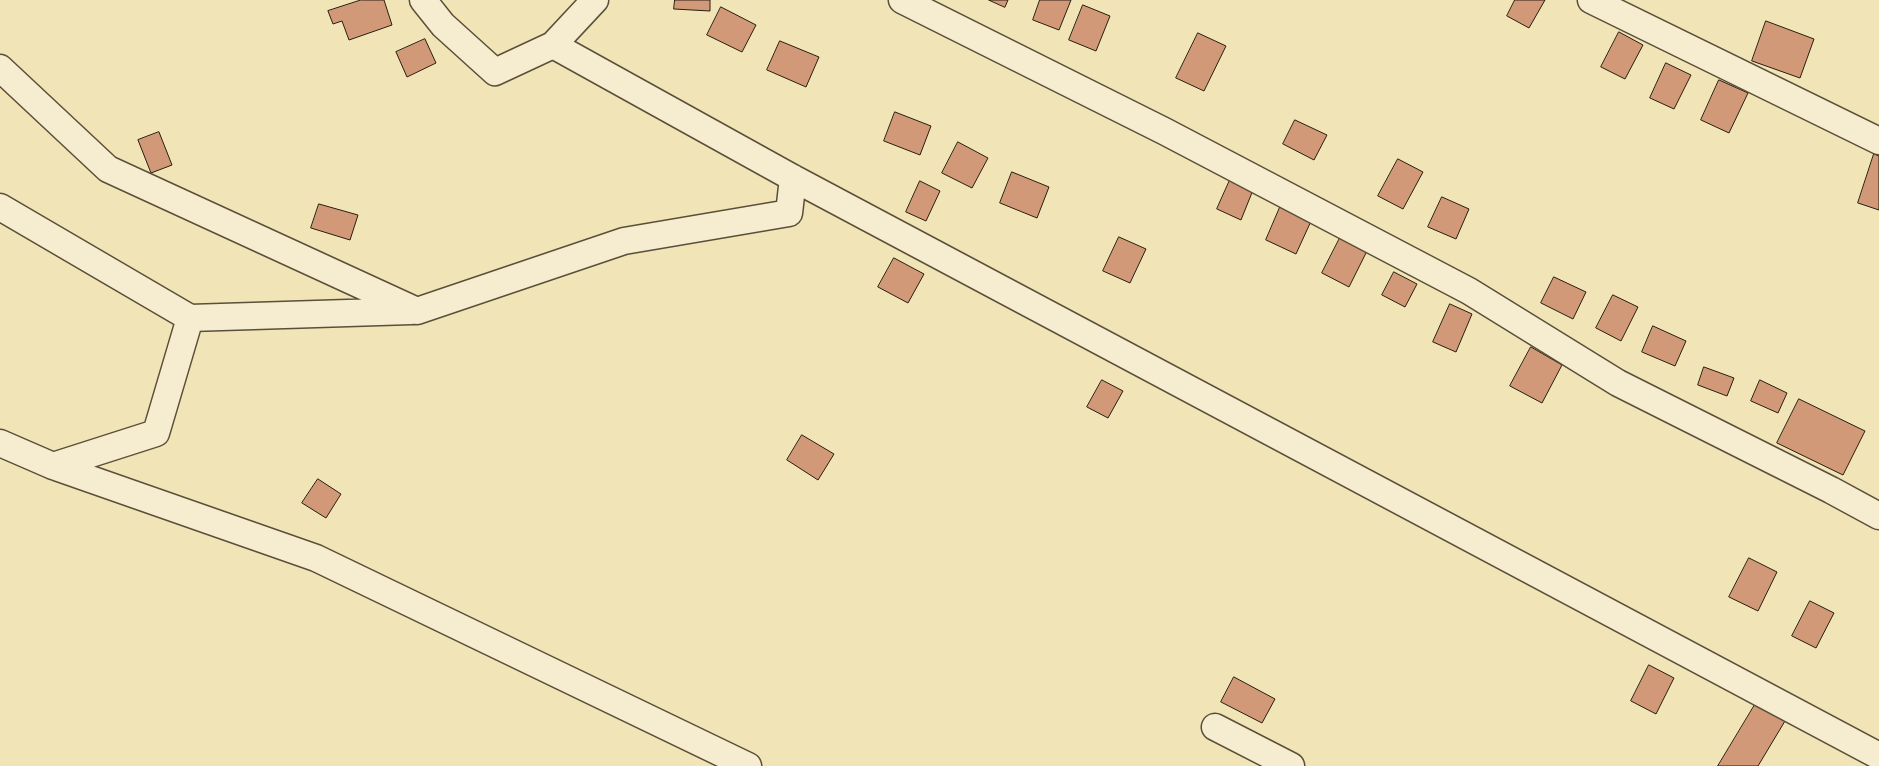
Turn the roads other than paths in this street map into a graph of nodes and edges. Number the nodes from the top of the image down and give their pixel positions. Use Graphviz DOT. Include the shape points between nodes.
graph roads {
  1 [pos="423,0"];
  2 [pos="595,0"];
  3 [pos="902,0"];
  4 [pos="1591,0"];
  5 [pos="552,46"];
  6 [pos="0,68"];
  7 [pos="1879,141"];
  8 [pos="793,178"];
  9 [pos="0,207"];
  10 [pos="417,310"];
  11 [pos="190,318"];
  12 [pos="0,444"];
  13 [pos="53,466"];
  14 [pos="1879,516"];
  15 [pos="1215,727"];
  16 [pos="1879,756"];
  17 [pos="748,766"];
  18 [pos="1291,766"];
  1 -- 5 [label="street" via="443,25 494,72"];
  2 -- 5 [label="street"];
  3 -- 14 [label="street" via="1164,131 1469,291 1618,383"];
  4 -- 7 [label="street"];
  5 -- 8 [label="street"];
  6 -- 10 [label="street" via="108,169"];
  8 -- 10 [label="street" via="789,213 624,241"];
  8 -- 16 [label="street"];
  9 -- 11 [label="street"];
  10 -- 11 [label="street"];
  11 -- 13 [label="street" via="156,433"];
  12 -- 13 [label="street"];
  13 -- 17 [label="street" via="316,558"];
  15 -- 18 [label="street"];
}
